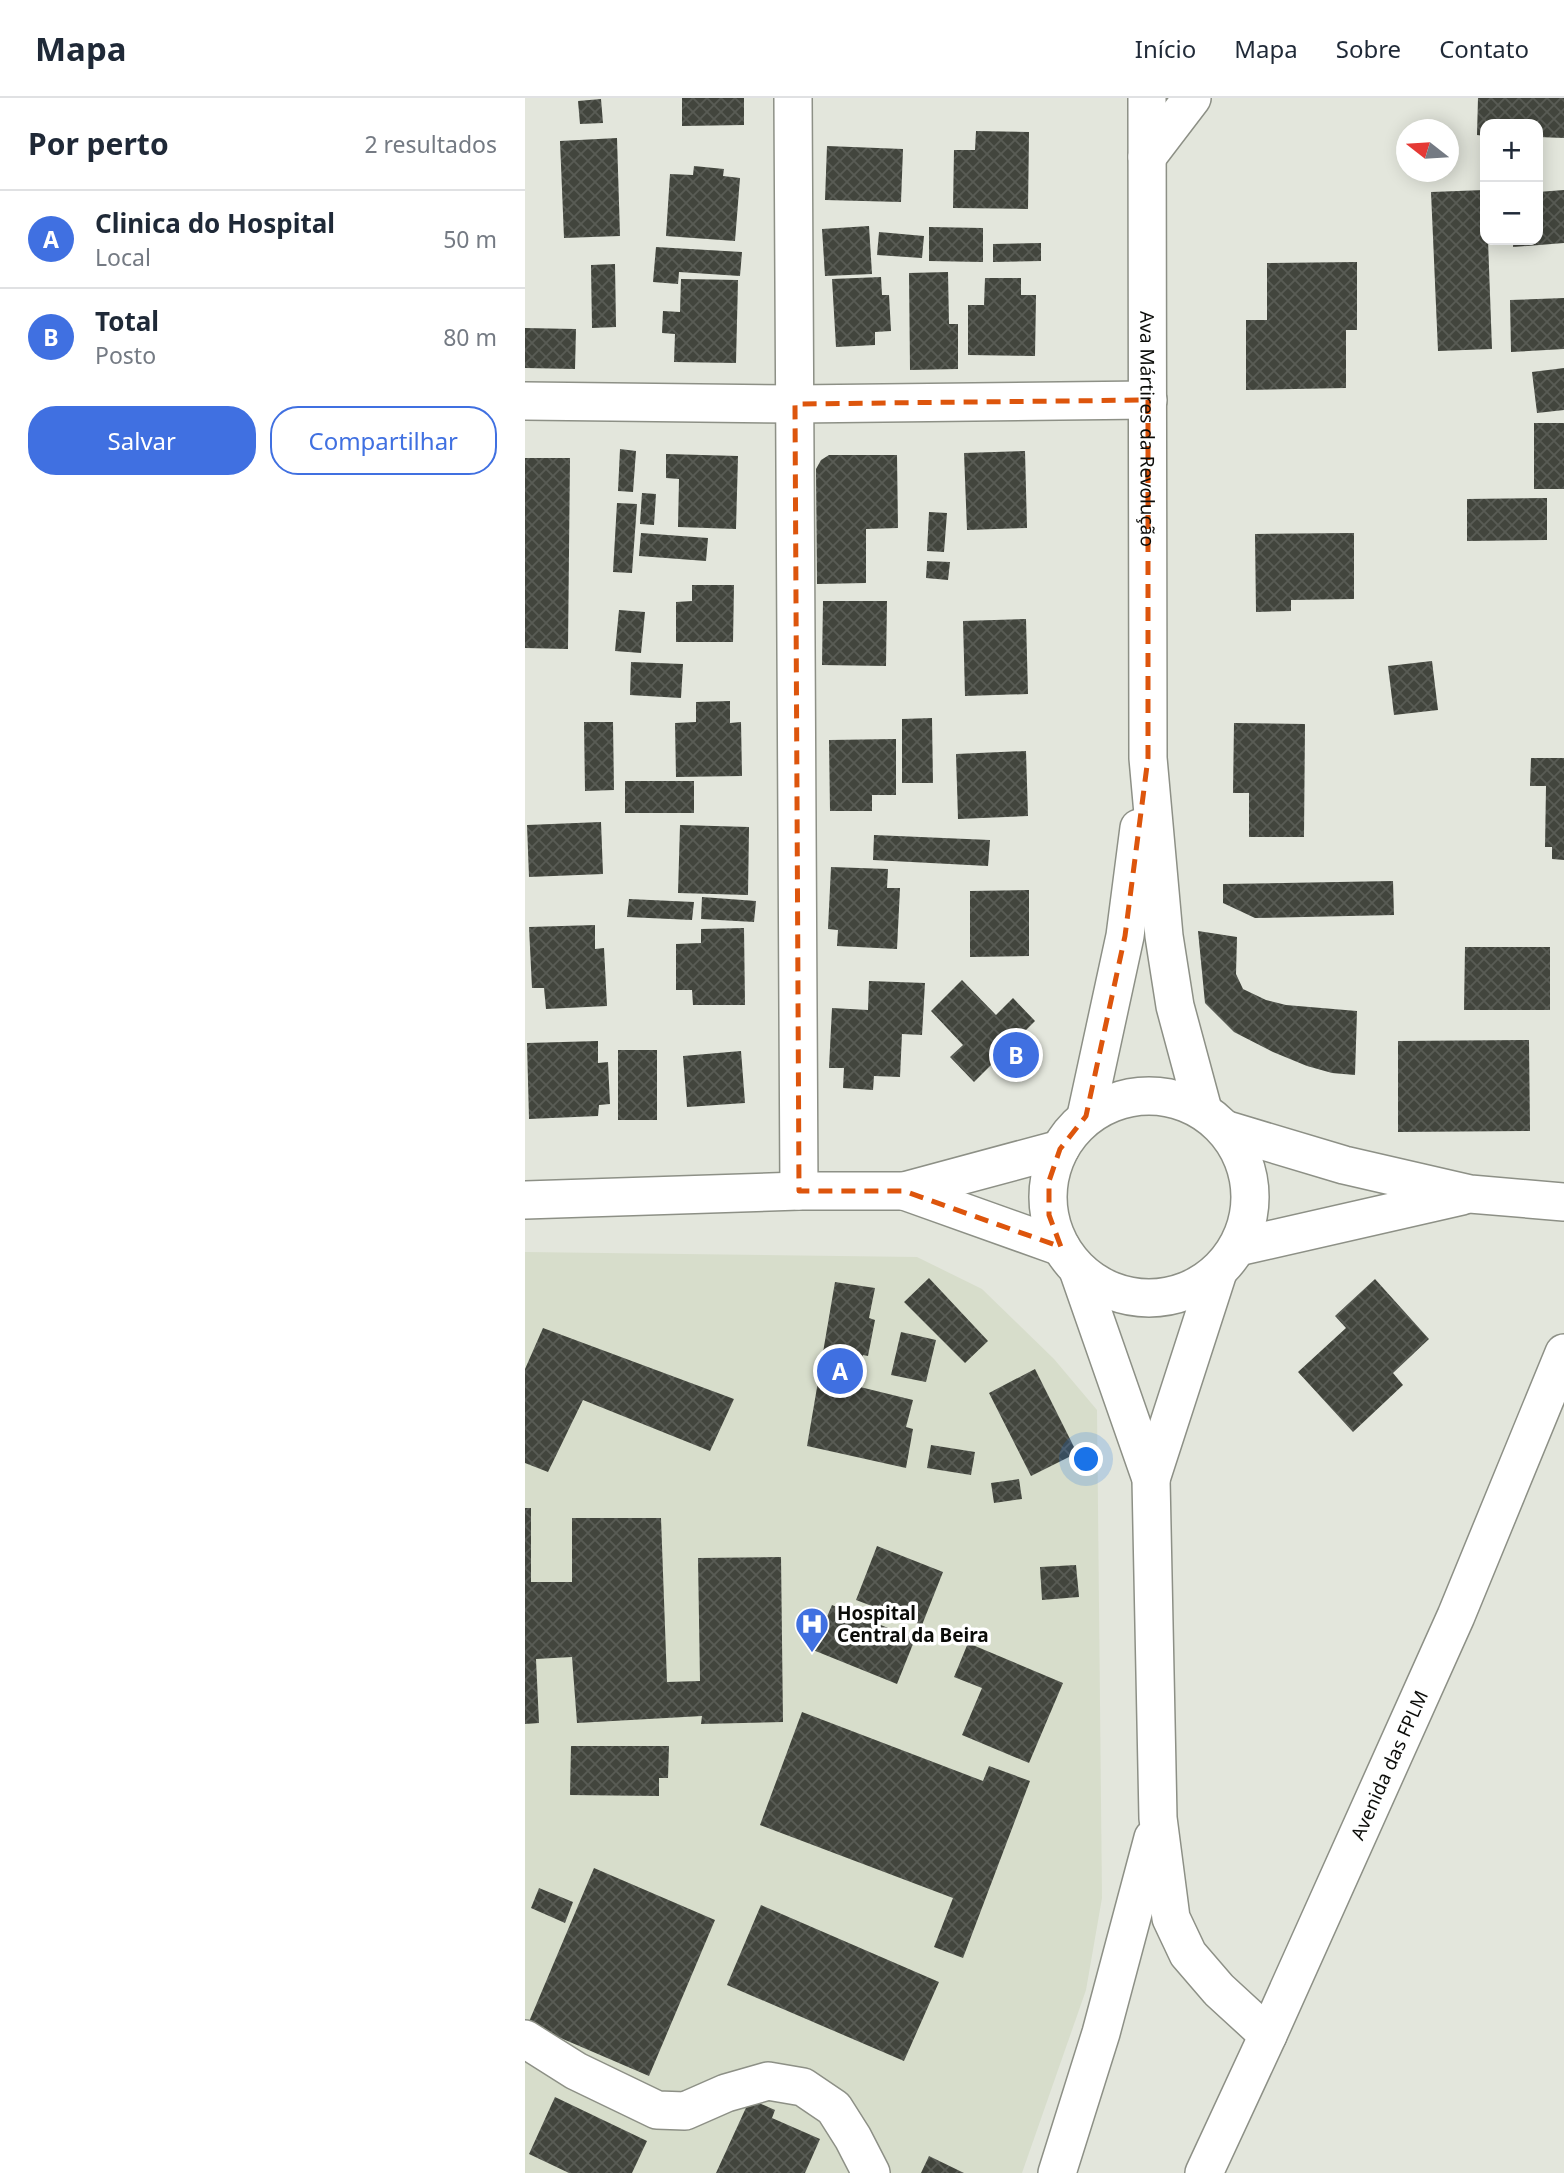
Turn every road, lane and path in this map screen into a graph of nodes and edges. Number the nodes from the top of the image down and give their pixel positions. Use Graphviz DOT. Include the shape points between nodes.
graph roads {
  1 [pos="793,98"];
  2 [pos="1147,98"];
  3 [pos="1192,98"];
  4 [pos="1147,157"];
  5 [pos="1148,400"];
  6 [pos="525,401"];
  7 [pos="795,404"];
  8 [pos="1148,758"];
  9 [pos="1086,1116"];
  10 [pos="1215,1120"];
  11 [pos="1060,1149"];
  12 [pos="799,1191"];
  13 [pos="904,1191"];
  14 [pos="1470,1194"];
  15 [pos="525,1200"];
  16 [pos="1564,1202"];
  17 [pos="1069,1259"];
  18 [pos="1227,1260"];
  19 [pos="1564,1353"];
  20 [pos="1151,1479"];
  21 [pos="1158,1818"];
  22 [pos="1268,2035"];
  23 [pos="525,2039"];
  24 [pos="871,2173"];
  25 [pos="1057,2173"];
  26 [pos="1204,2173"];
  1 -- 7 [label="street"];
  2 -- 4 [label="street, Ava Mártires da Revolução"];
  3 -- 4 [label="street"];
  4 -- 5 [label="street, Ava Mártires da Revolução"];
  5 -- 7 [label="street"];
  5 -- 8 [label="street, Ava Mártires da Revolução"];
  6 -- 7 [label="street"];
  7 -- 12 [label="street"];
  8 -- 9 [label="street" via="1125,936"];
  8 -- 10 [label="street" via="1175,1006"];
  9 -- 10 [label="street" via="1114,1101 1144,1094 1175,1098"];
  9 -- 11 [label="street"];
  10 -- 14 [label="street" via="1344,1165"];
  10 -- 18 [label="street" via="1243,1157 1251,1187 1249,1218"];
  11 -- 13 [label="street"];
  11 -- 17 [label="street" via="1049,1181 1049,1215"];
  12 -- 13 [label="street"];
  12 -- 15 [label="street"];
  13 -- 17 [label="street"];
  14 -- 16 [label="street"];
  14 -- 18 [label="street"];
  17 -- 18 [label="street" via="1103,1288 1132,1298 1163,1298 1192,1289"];
  17 -- 20 [label="street"];
  18 -- 20 [label="street"];
  19 -- 22 [label="street, Avenida das FPLM" via="1455,1616"];
  20 -- 21 [label="street"];
  21 -- 22 [label="street" via="1171,1918 1188,1954"];
  21 -- 25 [label="street" via="1101,2033"];
  22 -- 26 [label="street, Avenida das FPLM"];
  23 -- 24 [label="street" via="576,2071 657,2110 685,2110 768,2081 803,2087 834,2108"];
}
